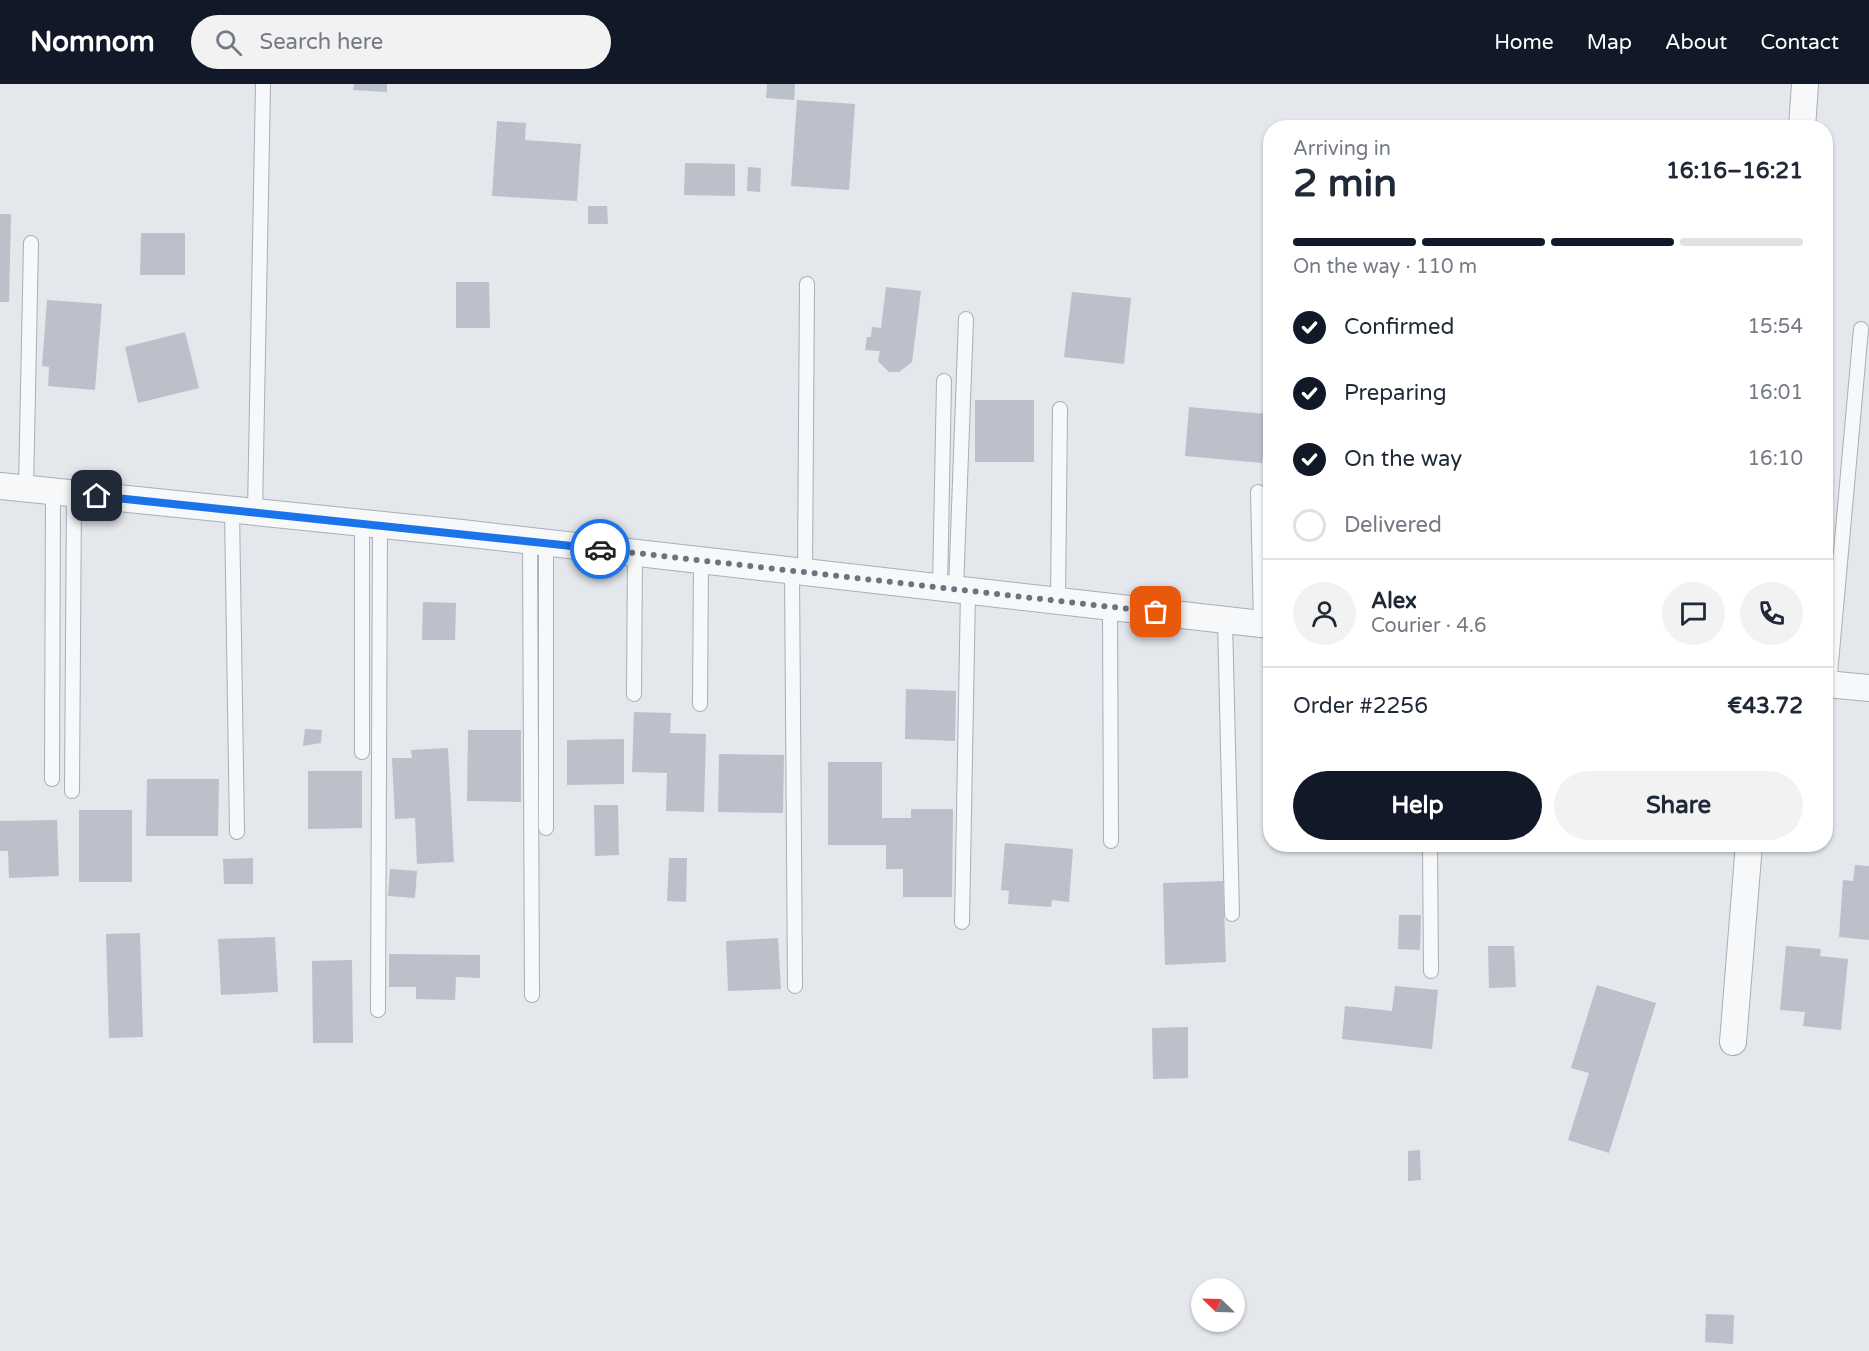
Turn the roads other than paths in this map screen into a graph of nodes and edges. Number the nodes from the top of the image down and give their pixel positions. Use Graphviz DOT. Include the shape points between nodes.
graph roads {
  1 [pos="263,84"];
  2 [pos="1805,84"];
  3 [pos="1803,120"];
  4 [pos="31,243"];
  5 [pos="807,284"];
  6 [pos="966,319"];
  7 [pos="1861,329"];
  8 [pos="944,381"];
  9 [pos="1060,410"];
  10 [pos="0,486"];
  11 [pos="26,489"];
  12 [pos="1258,492"];
  13 [pos="64,493"];
  14 [pos="244,511"];
  15 [pos="371,524"];
  16 [pos="538,542"];
  17 [pos="635,553"];
  18 [pos="701,561"];
  19 [pos="798,572"];
  20 [pos="1263,574"];
  21 [pos="955,589"];
  22 [pos="1058,601"];
  23 [pos="1110,607"];
  24 [pos="1225,620"];
  25 [pos="1833,621"];
  26 [pos="1263,624"];
  27 [pos="1833,685"];
  28 [pos="1869,688"];
  29 [pos="634,694"];
  30 [pos="700,704"];
  31 [pos="362,752"];
  32 [pos="52,779"];
  33 [pos="72,791"];
  34 [pos="546,828"];
  35 [pos="237,832"];
  36 [pos="1111,841"];
  37 [pos="1430,852"];
  38 [pos="1748,852"];
  39 [pos="1232,915"];
  40 [pos="962,922"];
  41 [pos="1431,971"];
  42 [pos="795,987"];
  43 [pos="532,995"];
  44 [pos="378,1010"];
  45 [pos="1733,1042"];
  1 -- 14 [label="lane"];
  2 -- 3 [label="street"];
  4 -- 11 [label="lane"];
  5 -- 19 [label="lane"];
  6 -- 21 [label="lane"];
  7 -- 25 [label="lane"];
  8 -- 21 [label="lane"];
  9 -- 22 [label="lane"];
  10 -- 11 [label="street"];
  11 -- 13 [label="street"];
  12 -- 20 [label="lane"];
  13 -- 14 [label="street"];
  13 -- 32 [label="lane"];
  13 -- 33 [label="lane"];
  14 -- 15 [label="street"];
  14 -- 35 [label="lane"];
  15 -- 16 [label="street"];
  15 -- 31 [label="lane"];
  15 -- 44 [label="lane"];
  16 -- 17 [label="street"];
  16 -- 34 [label="lane"];
  16 -- 43 [label="lane"];
  17 -- 18 [label="street"];
  17 -- 29 [label="lane"];
  18 -- 19 [label="street"];
  18 -- 30 [label="lane"];
  19 -- 21 [label="street"];
  19 -- 42 [label="lane"];
  21 -- 22 [label="street"];
  21 -- 40 [label="lane"];
  22 -- 23 [label="street"];
  23 -- 24 [label="street"];
  23 -- 36 [label="lane"];
  24 -- 26 [label="street"];
  24 -- 39 [label="lane"];
  27 -- 28 [label="street"];
  37 -- 41 [label="lane"];
  38 -- 45 [label="street"];
}
